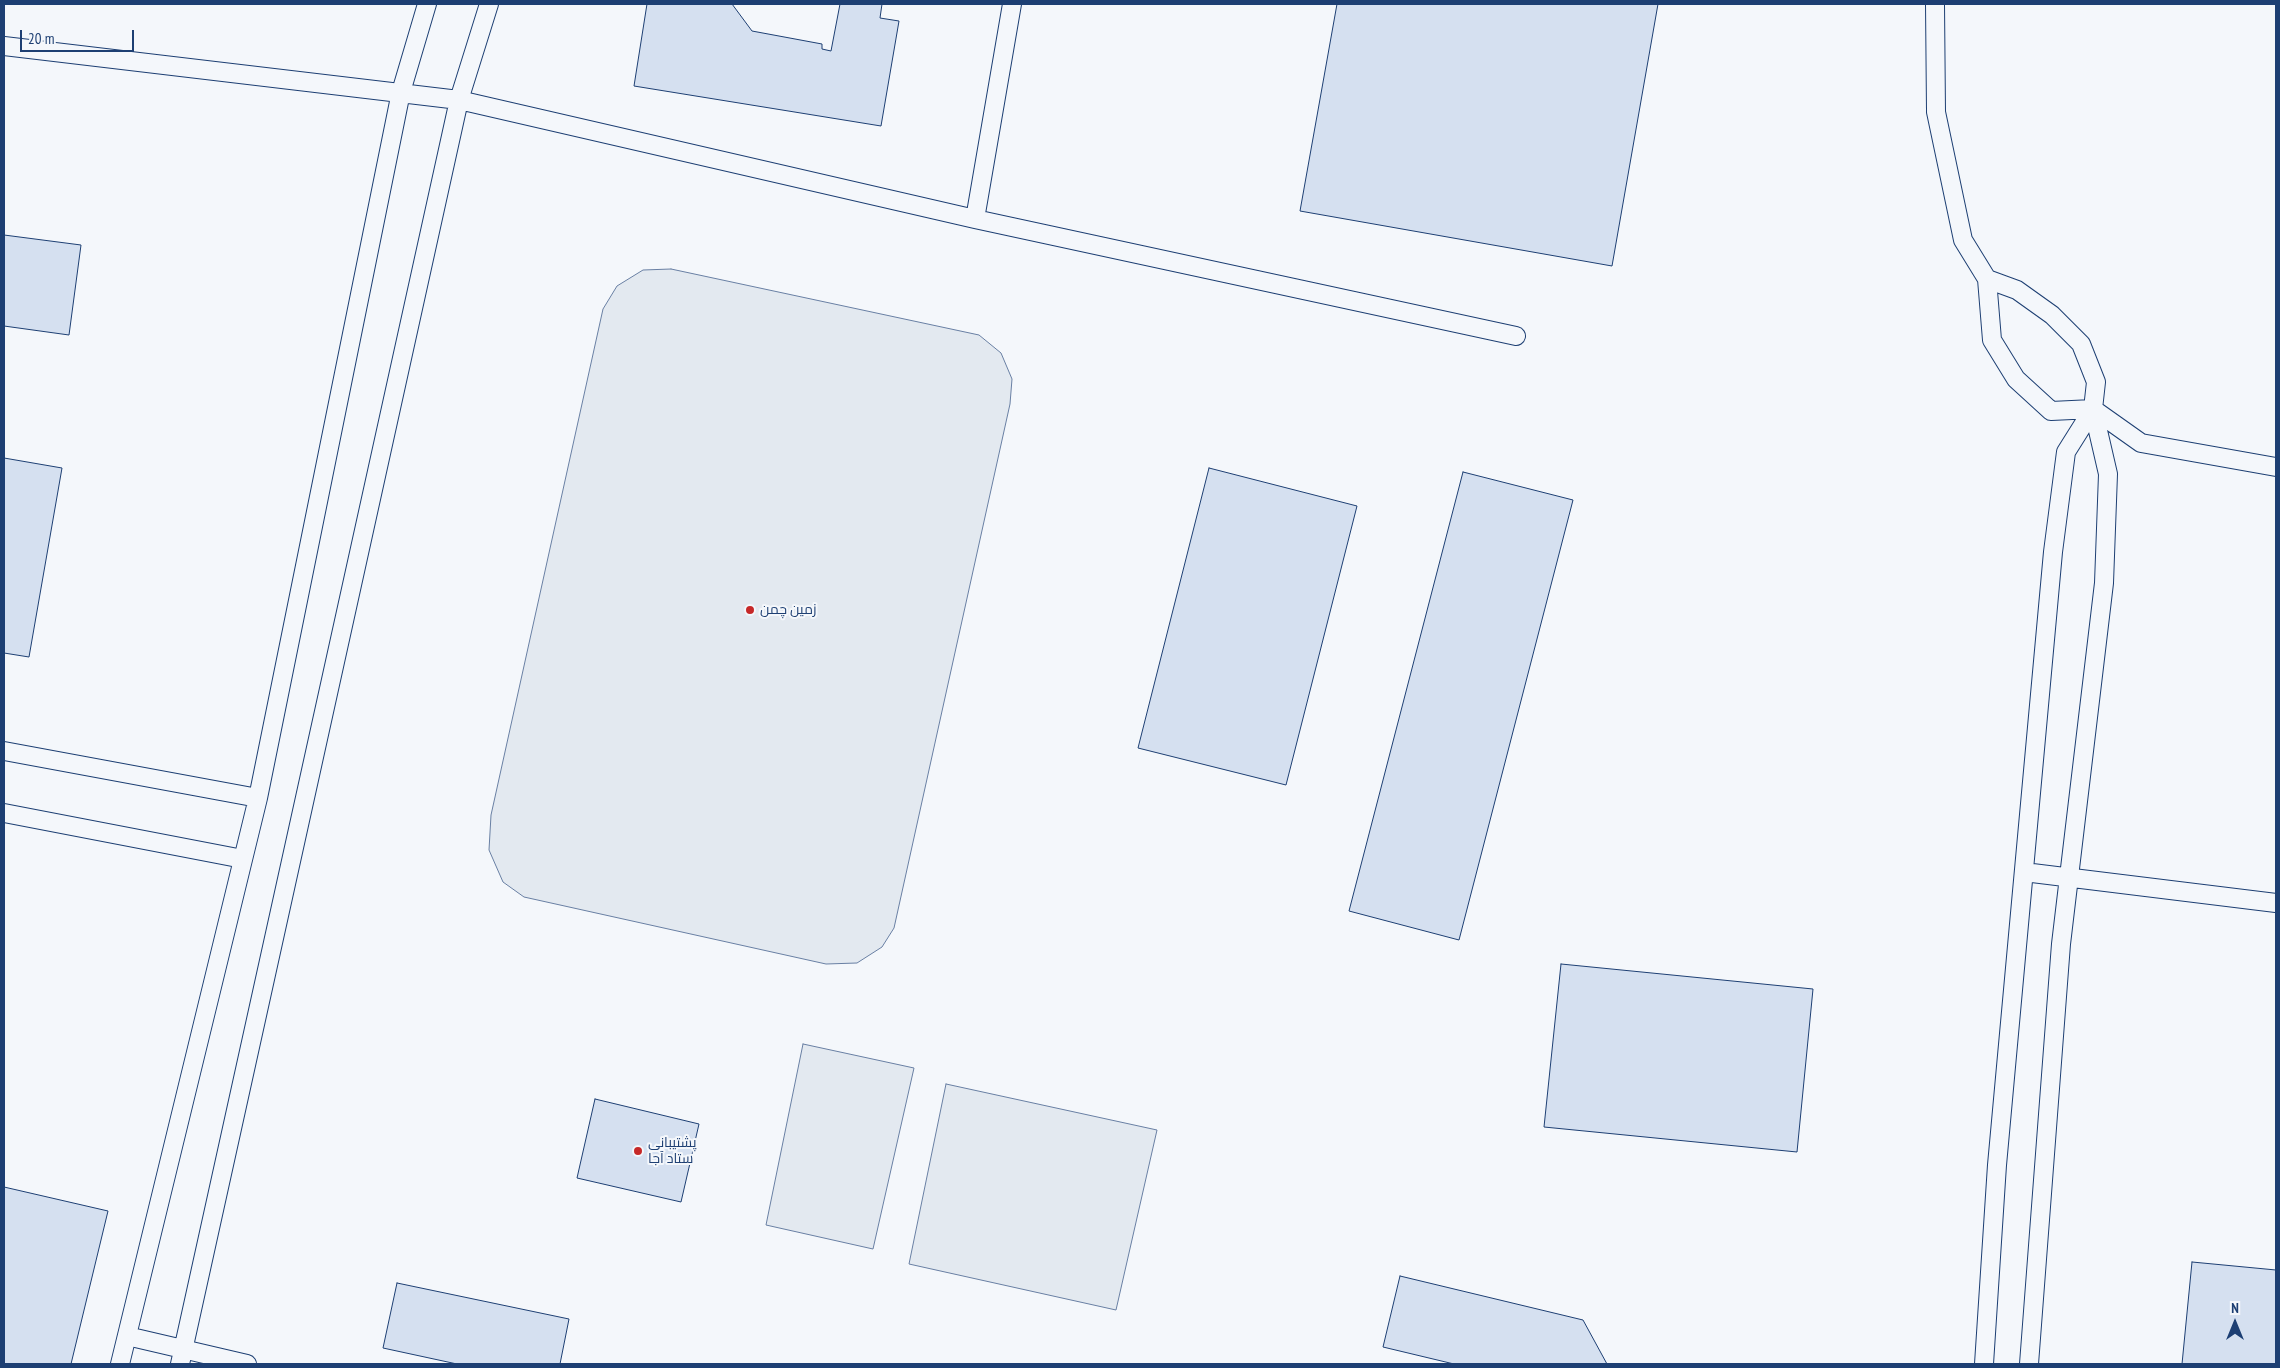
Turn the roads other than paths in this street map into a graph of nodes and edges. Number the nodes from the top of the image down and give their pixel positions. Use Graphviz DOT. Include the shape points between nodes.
graph roads {
  1 [pos="427,4"];
  2 [pos="489,4"];
  3 [pos="1012,4"];
  4 [pos="1935,4"];
  5 [pos="4,46"];
  6 [pos="401,92"];
  7 [pos="459,100"];
  8 [pos="975,219"];
  9 [pos="1987,280"];
  10 [pos="1516,336"];
  11 [pos="2093,409"];
  12 [pos="2276,467"];
  13 [pos="4,751"];
  14 [pos="258,798"];
  15 [pos="4,813"];
  16 [pos="243,858"];
  17 [pos="2024,872"];
  18 [pos="2069,878"];
  19 [pos="2276,903"];
  20 [pos="127,1336"];
  21 [pos="182,1357"];
  22 [pos="120,1364"];
  23 [pos="247,1364"];
  24 [pos="1984,1364"];
  25 [pos="2029,1364"];
  1 -- 6 [label="lane"];
  2 -- 7 [label="lane"];
  3 -- 8 [label="lane"];
  4 -- 9 [label="lane" via="1936,112 1963,240"];
  5 -- 6 [label="lane"];
  6 -- 7 [label="lane"];
  6 -- 14 [label="lane"];
  7 -- 8 [label="lane"];
  7 -- 21 [label="lane"];
  8 -- 10 [label="lane"];
  9 -- 11 [label="lane" via="2017,290 2052,315 2081,344 2096,382"];
  9 -- 11 [label="lane" via="1992,340 2016,379 2051,410"];
  11 -- 12 [label="lane" via="2141,443"];
  11 -- 17 [label="lane" via="2066,452 2053,552"];
  11 -- 18 [label="lane" via="2108,474 2104,583"];
  13 -- 14 [label="lane"];
  14 -- 16 [label="lane"];
  15 -- 16 [label="lane"];
  16 -- 20 [label="lane"];
  17 -- 18 [label="lane"];
  17 -- 24 [label="lane" via="1997,1165"];
  18 -- 19 [label="lane"];
  18 -- 25 [label="lane" via="2061,944"];
  20 -- 21 [label="lane"];
  20 -- 22 [label="lane"];
  21 -- 23 [label="lane"];
}
